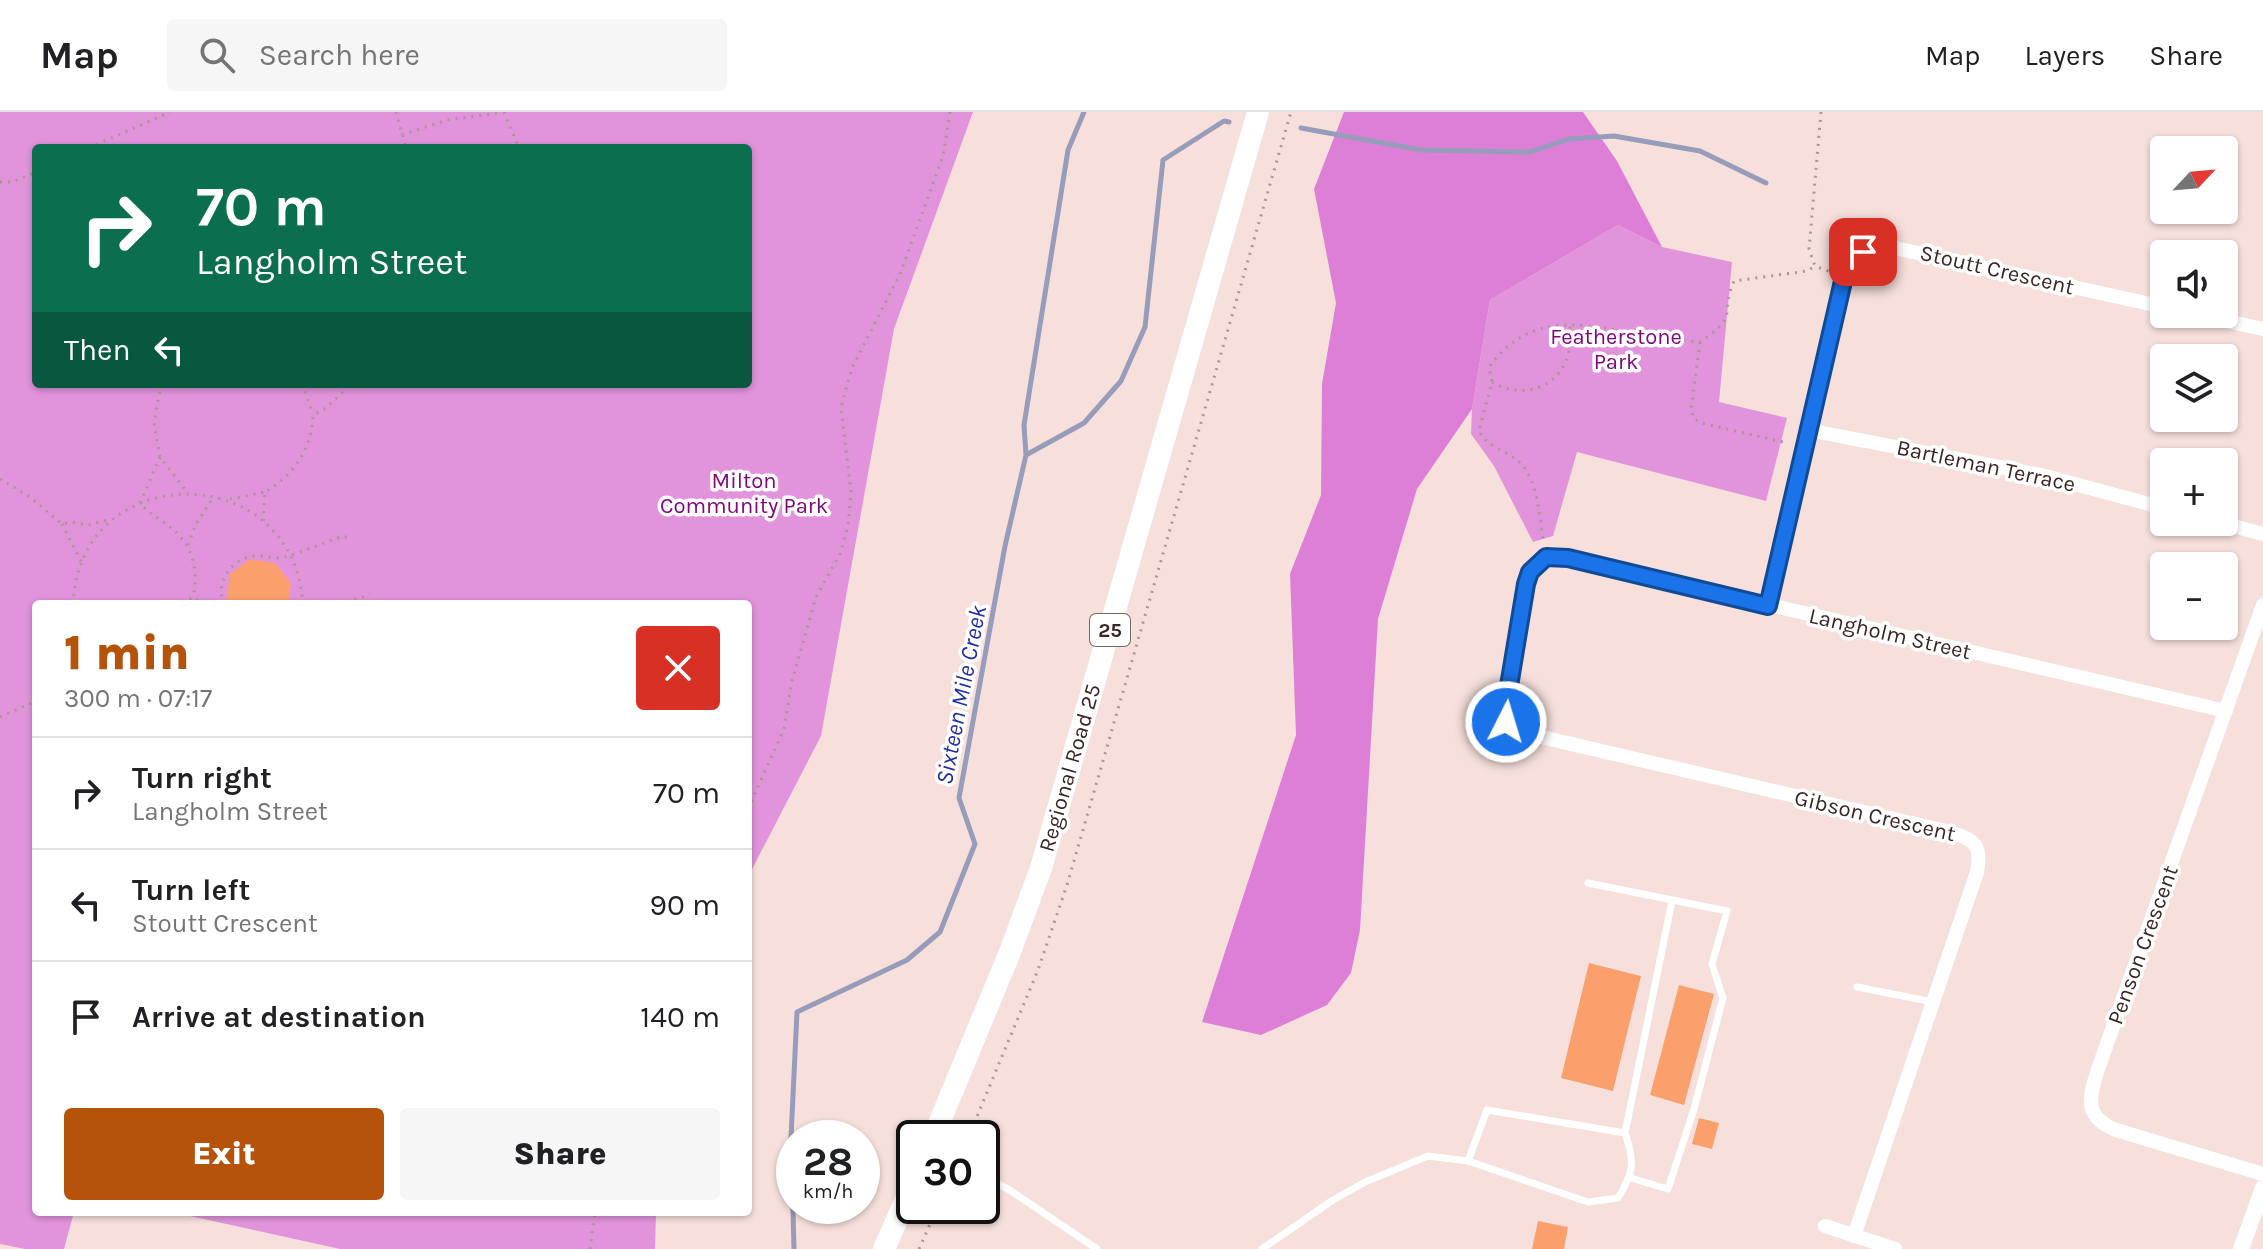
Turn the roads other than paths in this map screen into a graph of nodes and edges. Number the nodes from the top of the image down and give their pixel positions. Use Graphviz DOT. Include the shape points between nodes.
graph roads {
  1 [pos="1258,112"];
  2 [pos="2150,304"];
  3 [pos="2238,324"];
  4 [pos="2263,329"];
  5 [pos="1808,430"];
  6 [pos="2150,504"];
  7 [pos="2238,527"];
  8 [pos="2263,534"];
  9 [pos="2263,605"];
  10 [pos="1768,606"];
  11 [pos="2226,711"];
  12 [pos="1511,730"];
  13 [pos="1588,883"];
  14 [pos="1672,901"];
  15 [pos="1857,987"];
  16 [pos="1933,1002"];
  17 [pos="940,1120"];
  18 [pos="1625,1133"];
  19 [pos="1468,1161"];
  20 [pos="2263,1174"];
  21 [pos="1631,1178"];
  22 [pos="1000,1185"];
  23 [pos="2263,1188"];
  24 [pos="896,1222"];
  25 [pos="1825,1226"];
  26 [pos="1854,1236"];
  27 [pos="884,1249"];
  28 [pos="1097,1249"];
  29 [pos="1262,1249"];
  30 [pos="1895,1249"];
  31 [pos="2241,1249"];
  1 -- 17 [label="main road, Regional Road 25 / 25" via="1041,868"];
  2 -- 5 [label="street, Stoutt Crescent" via="1873,247 1854,258 1844,277"];
  3 -- 4 [label="street"];
  5 -- 6 [label="street, Bartleman Terrace" via="2041,475"];
  5 -- 10 [label="street, Stoutt Crescent"];
  7 -- 8 [label="street"];
  9 -- 11 [label="street, Penson Crescent"];
  10 -- 11 [label="street, Langholm Street"];
  10 -- 12 [label="street, Langholm Street" via="1546,557 1526,584 1506,707"];
  11 -- 20 [label="street, Penson Crescent" via="2097,1072 2090,1105 2103,1125"];
  12 -- 16 [label="street, Gibson Crescent" via="1976,844 1977,872"];
  13 -- 14 [label="lane"];
  14 -- 18 [label="lane"];
  14 -- 21 [label="lane" via="1727,911 1712,964 1723,998 1668,1189"];
  15 -- 16 [label="lane"];
  16 -- 26 [label="street, Gibson Crescent"];
  18 -- 19 [label="lane" via="1487,1110"];
  18 -- 21 [label="lane" via="1633,1156"];
  19 -- 21 [label="lane" via="1588,1202 1618,1198"];
  19 -- 29 [label="lane" via="1428,1156 1403,1165 1333,1200"];
  22 -- 28 [label="lane"];
  23 -- 31 [label="street"];
  24 -- 27 [label="main road"];
  25 -- 26 [label="street"];
  26 -- 30 [label="street"];
}
